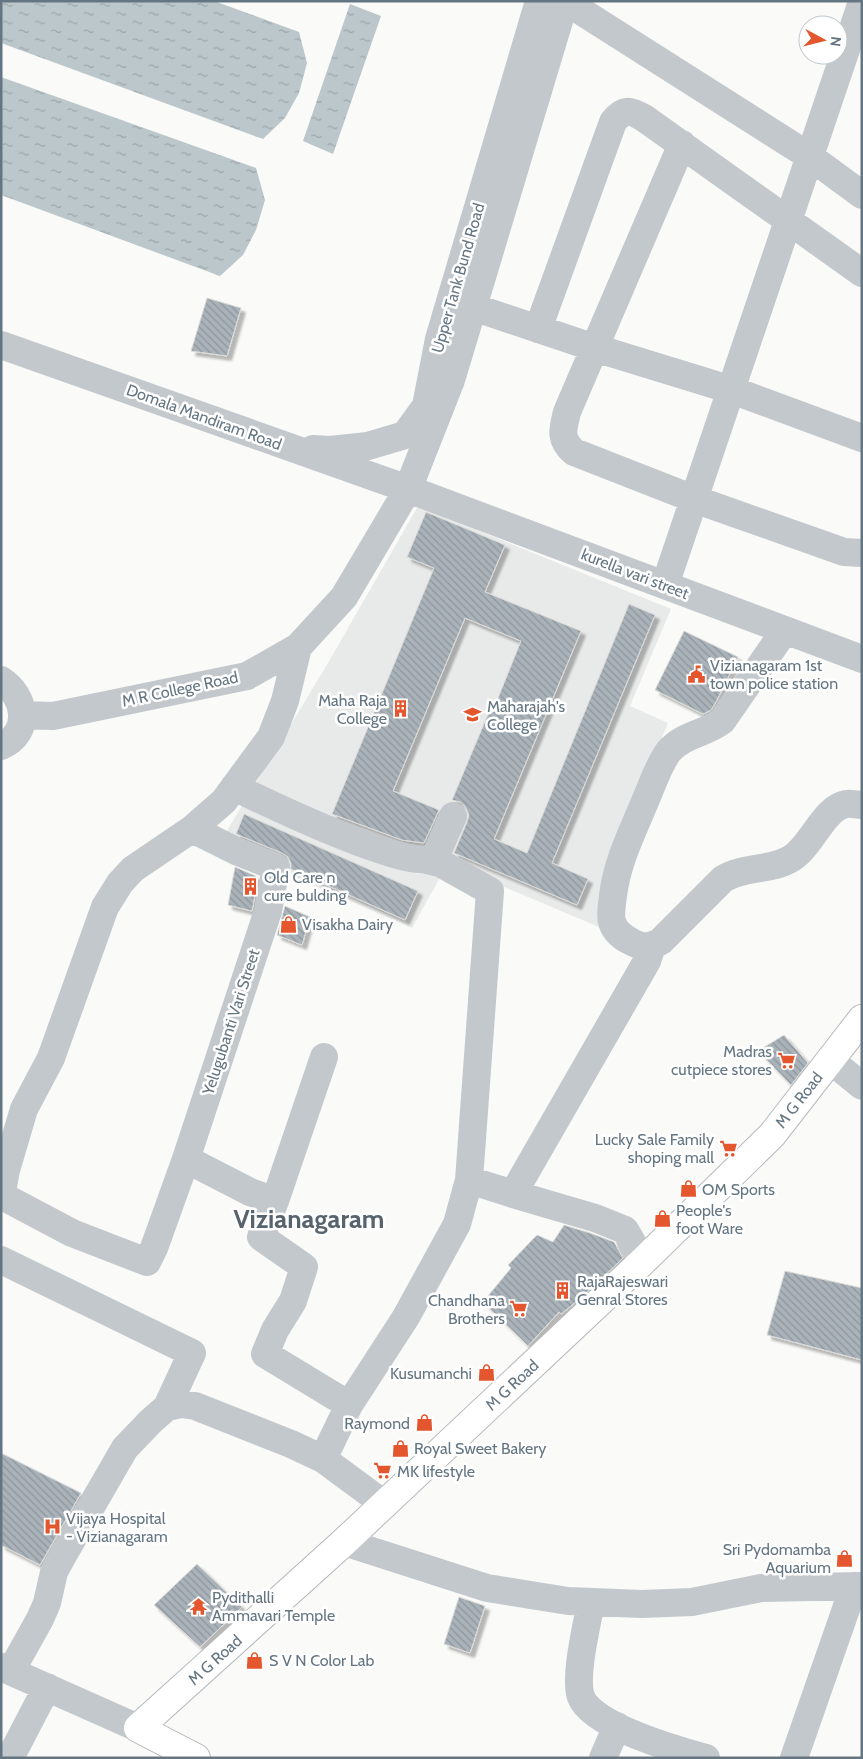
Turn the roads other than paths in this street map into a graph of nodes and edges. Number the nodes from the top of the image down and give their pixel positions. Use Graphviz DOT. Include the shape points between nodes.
graph roads {
  1 [pos="539,1"];
  2 [pos="565,1"];
  3 [pos="862,2"];
  4 [pos="682,144"];
  5 [pos="809,156"];
  6 [pos="862,195"];
  7 [pos="787,219"];
  8 [pos="862,273"];
  9 [pos="473,307"];
  10 [pos="538,329"];
  11 [pos="1,345"];
  12 [pos="594,348"];
  13 [pos="732,390"];
  14 [pos="862,438"];
  15 [pos="287,447"];
  16 [pos="408,489"];
  17 [pos="694,499"];
  18 [pos="862,553"];
  19 [pos="665,586"];
  20 [pos="785,630"];
  21 [pos="298,647"];
  22 [pos="862,659"];
  23 [pos="1,680"];
  24 [pos="23,714"];
  25 [pos="1,746"];
  26 [pos="234,787"];
  27 [pos="862,806"];
  28 [pos="453,816"];
  29 [pos="192,829"];
  30 [pos="427,860"];
  31 [pos="652,946"];
  32 [pos="862,1019"];
  33 [pos="324,1057"];
  34 [pos="830,1060"];
  35 [pos="862,1086"];
  36 [pos="186,1159"];
  37 [pos="469,1180"];
  38 [pos="513,1194"];
  39 [pos="1,1197"];
  40 [pos="275,1201"];
  41 [pos="1,1260"];
  42 [pos="643,1261"];
  43 [pos="349,1405"];
  44 [pos="167,1407"];
  45 [pos="323,1459"];
  46 [pos="384,1504"];
  47 [pos="344,1542"];
  48 [pos="858,1586"];
  49 [pos="591,1602"];
  50 [pos="6,1669"];
  51 [pos="47,1688"];
  52 [pos="617,1726"];
  53 [pos="138,1728"];
  54 [pos="10,1758"];
  55 [pos="196,1758"];
  56 [pos="603,1758"];
  57 [pos="706,1758"];
  58 [pos="794,1758"];
  1 -- 15 [label="street, Upper Tank Bund Road" via="439,339 426,406 405,435 368,446 330,450"];
  2 -- 5 [label="street"];
  2 -- 9 [label="street, Upper Tank Bund Road"];
  3 -- 5 [label="street"];
  4 -- 7 [label="street"];
  4 -- 10 [label="street" via="633,112 619,115 613,122"];
  4 -- 12 [label="street"];
  5 -- 6 [label="street"];
  5 -- 7 [label="street"];
  7 -- 8 [label="street"];
  7 -- 13 [label="street"];
  9 -- 10 [label="street"];
  9 -- 16 [label="street, Upper Tank Bund Road" via="451,380"];
  10 -- 12 [label="street"];
  11 -- 15 [label="street, Domala Mandiram Road"];
  12 -- 13 [label="street"];
  12 -- 17 [label="street" via="567,412 563,435 566,445 574,452"];
  13 -- 14 [label="street"];
  13 -- 17 [label="street"];
  15 -- 16 [label="street, Domala Mandiram Road"];
  16 -- 19 [label="street, kurella vari street"];
  16 -- 21 [label="street, M R College Road" via="344,597"];
  17 -- 18 [label="street" via="844,552"];
  17 -- 19 [label="street"];
  19 -- 20 [label="street, kurella vari street"];
  20 -- 22 [label="street, kurella vari street"];
  20 -- 31 [label="street" via="722,722 686,737 668,752 624,851 615,879 612,922 618,933 628,940"];
  21 -- 24 [label="street, M R College Road" via="247,676 52,716"];
  21 -- 26 [label="street" via="285,701 270,737"];
  23 -- 24 [label="street" via="12,687 20,700"];
  24 -- 25 [label="street" via="19,730 10,743"];
  26 -- 29 [label="street" via="224,801"];
  26 -- 30 [label="street" via="349,839 411,859"];
  27 -- 31 [label="street" via="840,806 804,849 787,861 732,873 723,879"];
  28 -- 30 [label="street" via="435,858"];
  29 -- 36 [label="street, Yelugubanti Vari Street" via="276,867 268,911"];
  29 -- 39 [label="street" via="133,869 105,907 51,1058 24,1109"];
  30 -- 37 [label="street" via="440,863 490,891"];
  31 -- 38 [label="street" via="643,968"];
  32 -- 34 [label="main road, M G Road"];
  33 -- 40 [label="street"];
  34 -- 35 [label="street"];
  34 -- 42 [label="main road, M G Road" via="772,1135"];
  36 -- 39 [label="street, Yelugubanti Vari Street" via="147,1262 72,1233"];
  36 -- 40 [label="street" via="250,1192"];
  37 -- 38 [label="street"];
  37 -- 43 [label="street" via="457,1224 406,1317"];
  38 -- 42 [label="street" via="625,1230"];
  40 -- 43 [label="street" via="261,1236 304,1267 293,1301 264,1354"];
  41 -- 44 [label="street" via="192,1353"];
  42 -- 46 [label="main road, M G Road"];
  43 -- 45 [label="street"];
  44 -- 45 [label="street" via="195,1406"];
  44 -- 50 [label="street" via="125,1448 54,1572 40,1619"];
  45 -- 46 [label="street"];
  46 -- 47 [label="main road, M G Road"];
  47 -- 49 [label="street" via="487,1588"];
  47 -- 53 [label="main road, M G Road"];
  48 -- 49 [label="street" via="761,1588 692,1602"];
  48 -- 58 [label="street"];
  49 -- 52 [label="street" via="579,1675 581,1697 603,1720"];
  50 -- 51 [label="street"];
  51 -- 53 [label="street"];
  51 -- 54 [label="street"];
  52 -- 56 [label="street"];
  52 -- 57 [label="street" via="664,1746"];
  53 -- 55 [label="main road"];
}
